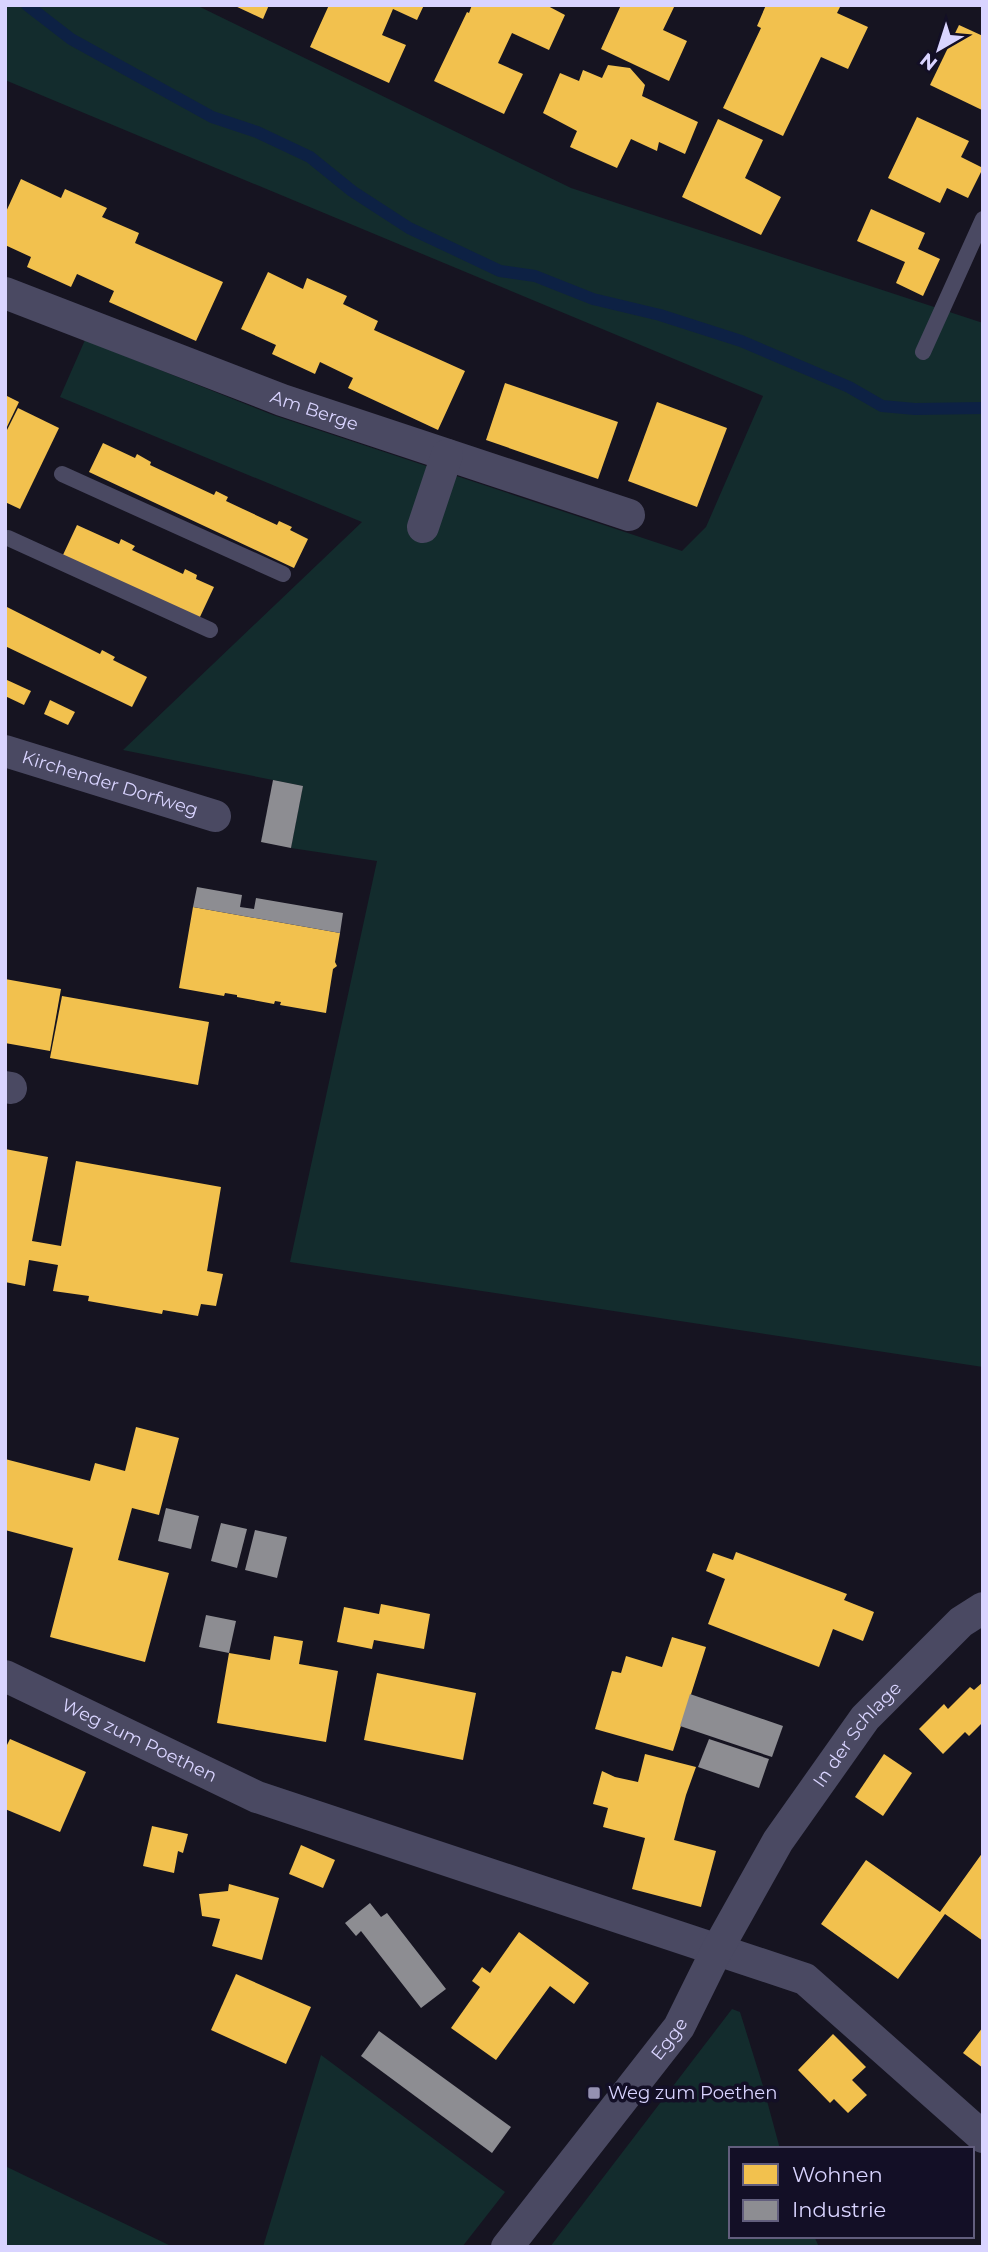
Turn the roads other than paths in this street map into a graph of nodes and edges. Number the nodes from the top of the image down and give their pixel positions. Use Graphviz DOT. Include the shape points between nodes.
graph roads {
  1 [pos="983,219"];
  2 [pos="5,293"];
  3 [pos="923,352"];
  4 [pos="447,455"];
  5 [pos="62,474"];
  6 [pos="629,515"];
  7 [pos="423,527"];
  8 [pos="8,538"];
  9 [pos="283,574"];
  10 [pos="210,630"];
  11 [pos="5,751"];
  12 [pos="215,816"];
  13 [pos="983,1608"];
  14 [pos="5,1676"];
  15 [pos="756,1881"];
  16 [pos="717,1950"];
  17 [pos="983,2137"];
  18 [pos="507,2247"];
  1 -- 3 [label="lane"];
  2 -- 4 [label="street, Am Berge" via="282,400"];
  4 -- 6 [label="street, Am Berge"];
  4 -- 7 [label="street"];
  5 -- 9 [label="lane"];
  8 -- 10 [label="lane"];
  11 -- 12 [label="street, Kirchender Dorfweg"];
  13 -- 15 [label="street, In der Schlage" via="961,1622 865,1718 778,1841"];
  14 -- 16 [label="street, Weg zum Poethen" via="257,1797"];
  15 -- 16 [label="street, Egge"];
  16 -- 17 [label="street, Weg zum Poethen" via="805,1979"];
  16 -- 18 [label="street, Egge" via="679,2027"];
}
